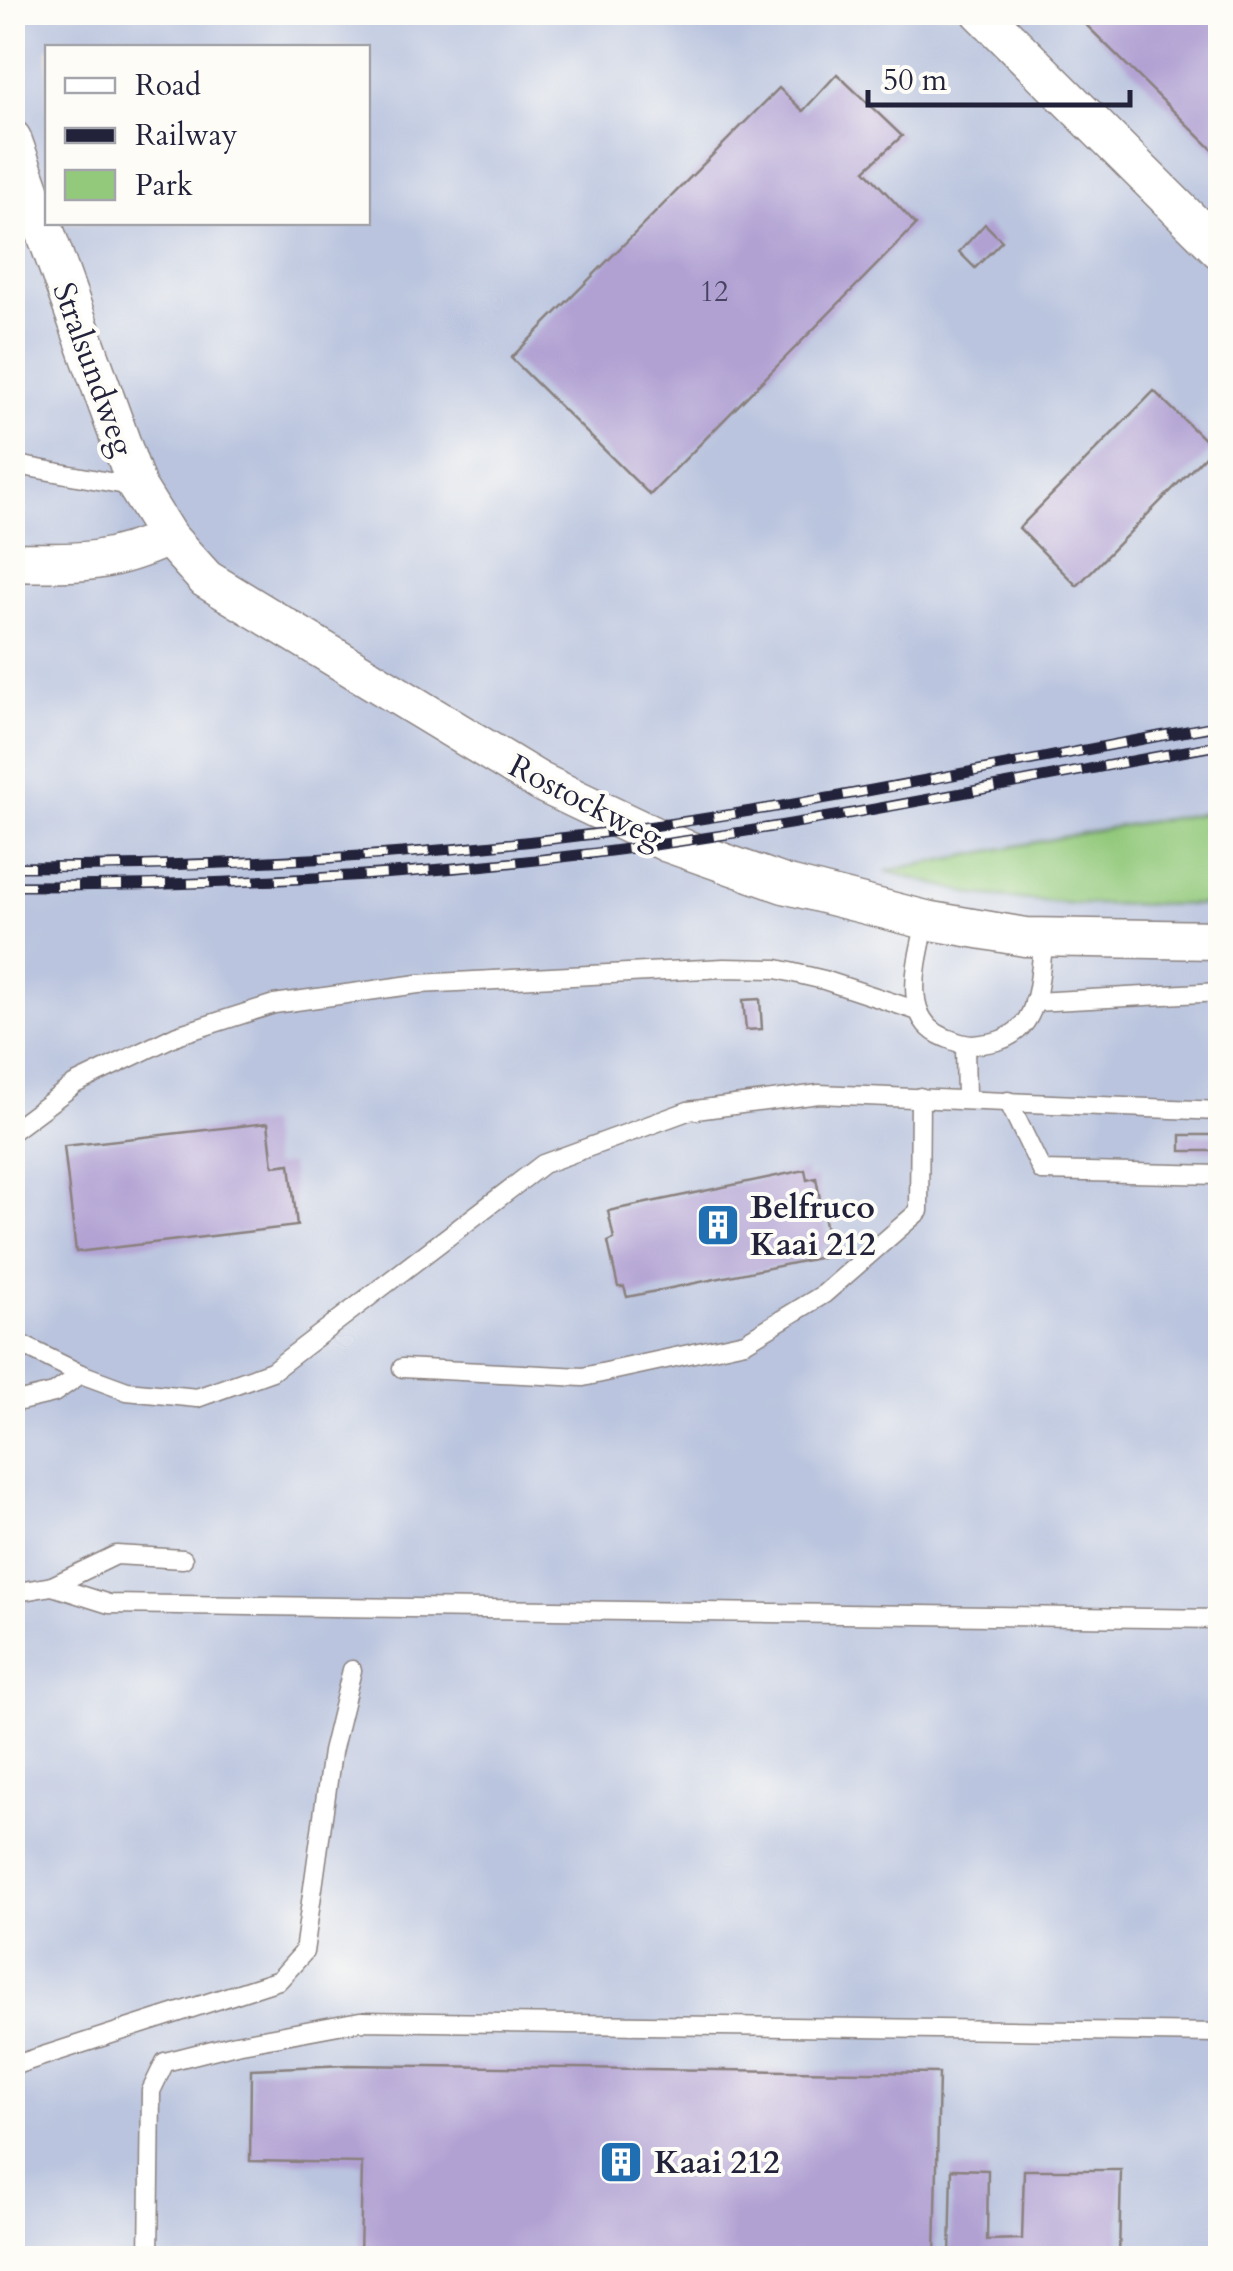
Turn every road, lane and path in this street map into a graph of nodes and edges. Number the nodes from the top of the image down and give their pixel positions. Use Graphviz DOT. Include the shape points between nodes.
graph roads {
  1 [pos="981,12"];
  2 [pos="12,139"];
  3 [pos="1220,250"];
  4 [pos="12,464"];
  5 [pos="136,487"];
  6 [pos="168,537"];
  7 [pos="12,562"];
  8 [pos="926,920"];
  9 [pos="1044,938"];
  10 [pos="1220,940"];
  11 [pos="1220,992"];
  12 [pos="1034,1002"];
  13 [pos="918,1010"];
  14 [pos="965,1045"];
  15 [pos="920,1097"];
  16 [pos="966,1098"];
  17 [pos="1008,1101"];
  18 [pos="1220,1110"];
  19 [pos="12,1132"];
  20 [pos="1220,1175"];
  21 [pos="12,1340"];
  22 [pos="402,1368"];
  23 [pos="81,1374"];
  24 [pos="12,1403"];
  25 [pos="182,1558"];
  26 [pos="52,1586"];
  27 [pos="12,1593"];
  28 [pos="1220,1619"];
  29 [pos="352,1670"];
  30 [pos="1220,2033"];
  31 [pos="12,2066"];
  32 [pos="150,2258"];
  1 -- 3 [label="street"];
  2 -- 5 [label="street, Stralsundweg"];
  4 -- 5 [label="lane"];
  5 -- 6 [label="street, Stralsundweg"];
  6 -- 7 [label="street" via="108,559"];
  6 -- 8 [label="street, Rostockweg" via="206,579 256,612 580,804 725,866"];
  8 -- 9 [label="street, Rostockweg"];
  8 -- 13 [label="lane" via="913,981"];
  9 -- 10 [label="street, Rostockweg"];
  9 -- 12 [label="lane"];
  11 -- 12 [label="lane"];
  12 -- 14 [label="lane" via="1023,1025 999,1043"];
  13 -- 14 [label="lane" via="931,1032"];
  13 -- 19 [label="lane" via="777,969 418,984 274,1004 177,1034 76,1084"];
  14 -- 16 [label="lane"];
  15 -- 16 [label="lane"];
  15 -- 22 [label="lane" via="919,1210 824,1294 746,1342 583,1377"];
  15 -- 23 [label="lane" via="820,1094 688,1112 543,1164 272,1371 196,1398 127,1391"];
  16 -- 17 [label="lane"];
  17 -- 18 [label="lane"];
  17 -- 20 [label="lane" via="1042,1171"];
  21 -- 23 [label="lane"];
  23 -- 24 [label="lane" via="54,1393"];
  25 -- 26 [label="lane" via="116,1555"];
  26 -- 27 [label="lane"];
  26 -- 28 [label="lane" via="108,1604"];
  29 -- 31 [label="lane" via="332,1752 304,1952 279,1980"];
  30 -- 32 [label="lane" via="360,2022 236,2044 164,2062 151,2091"];
}
